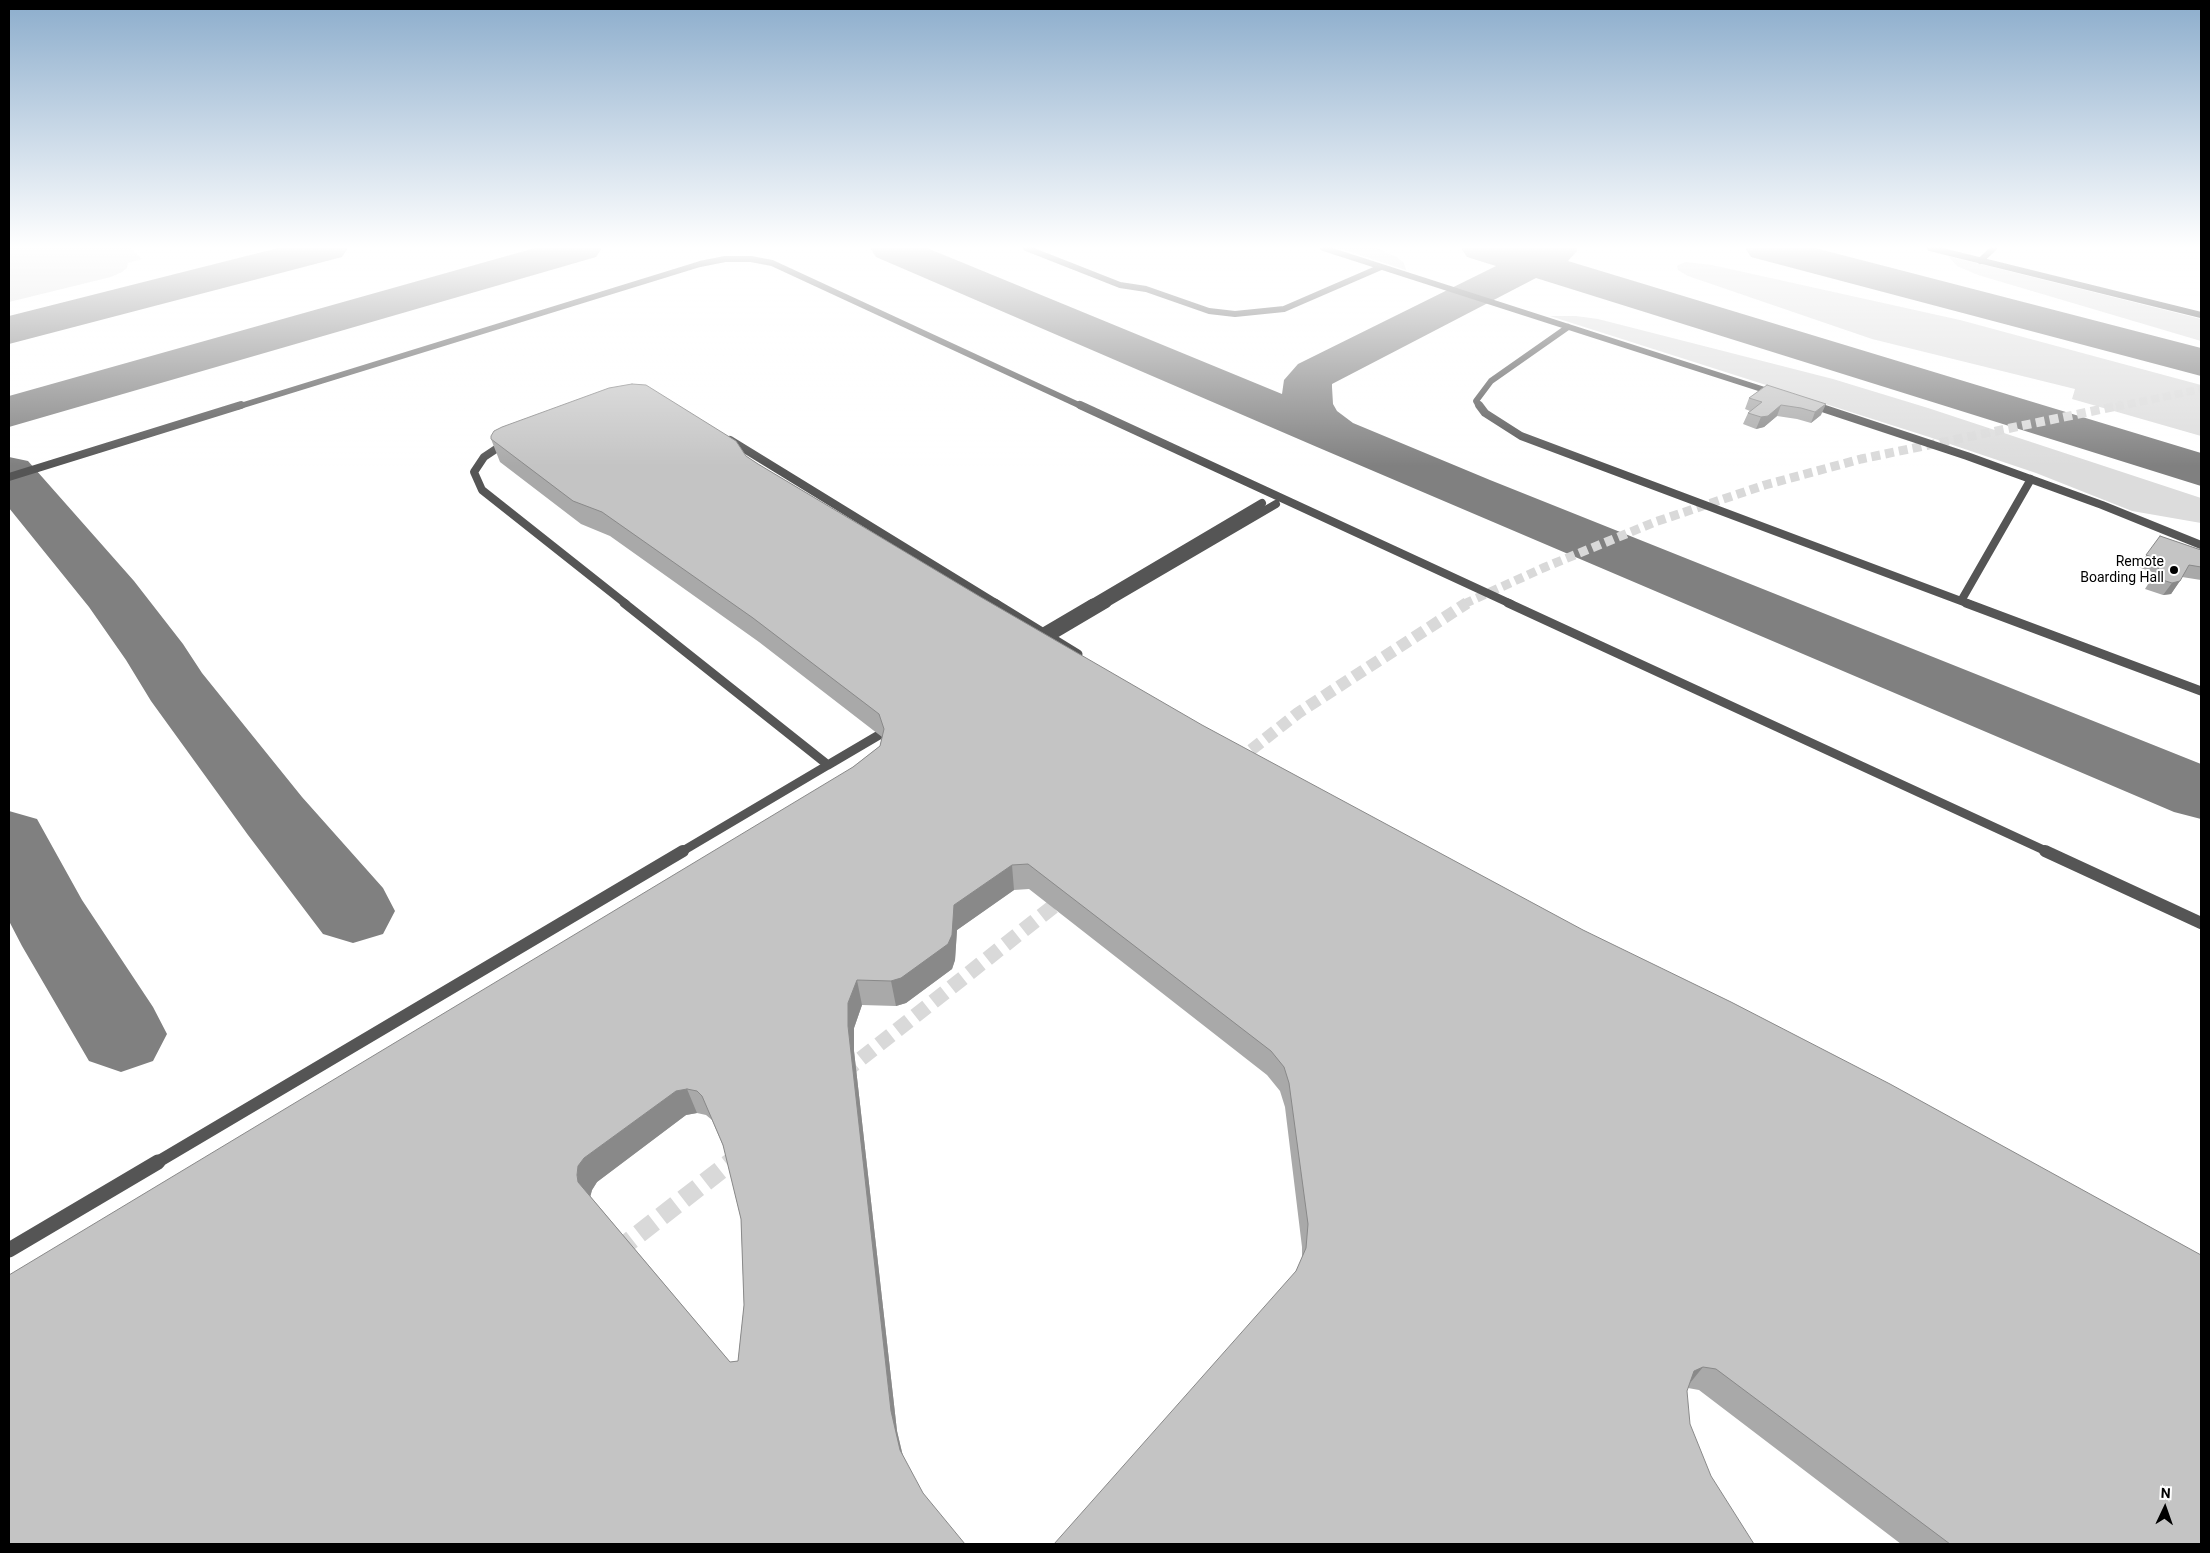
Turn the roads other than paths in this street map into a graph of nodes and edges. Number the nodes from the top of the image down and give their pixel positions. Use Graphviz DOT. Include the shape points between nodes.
graph roads {
  1 [pos="517,320"];
  2 [pos="896,320"];
  3 [pos="1548,320"];
  4 [pos="1568,327"];
  5 [pos="1785,396"];
  6 [pos="1804,402"];
  7 [pos="721,435"];
  8 [pos="517,438"];
  9 [pos="9,477"];
  10 [pos="2031,479"];
  11 [pos="1262,504"];
  12 [pos="1276,504"];
  13 [pos="2201,545"];
  14 [pos="1962,601"];
  15 [pos="1046,635"];
  16 [pos="1035,644"];
  17 [pos="1089,661"];
  18 [pos="2201,691"];
  19 [pos="879,735"];
  20 [pos="828,765"];
  21 [pos="2201,923"];
  22 [pos="9,1250"];
  1 -- 9 [label="lane"];
  2 -- 21 [label="lane"];
  3 -- 4 [label="lane"];
  4 -- 5 [label="lane"];
  4 -- 14 [label="lane" via="1492,381 1476,401 1485,414 1521,436"];
  6 -- 10 [label="lane"];
  7 -- 15 [label="lane"];
  8 -- 20 [label="lane" via="484,457 474,472 482,490"];
  10 -- 13 [label="lane"];
  10 -- 14 [label="lane"];
  11 -- 15 [label="lane"];
  12 -- 15 [label="lane"];
  14 -- 18 [label="lane"];
  15 -- 16 [label="lane"];
  15 -- 17 [label="lane"];
  19 -- 20 [label="lane"];
  20 -- 22 [label="lane"];
}
